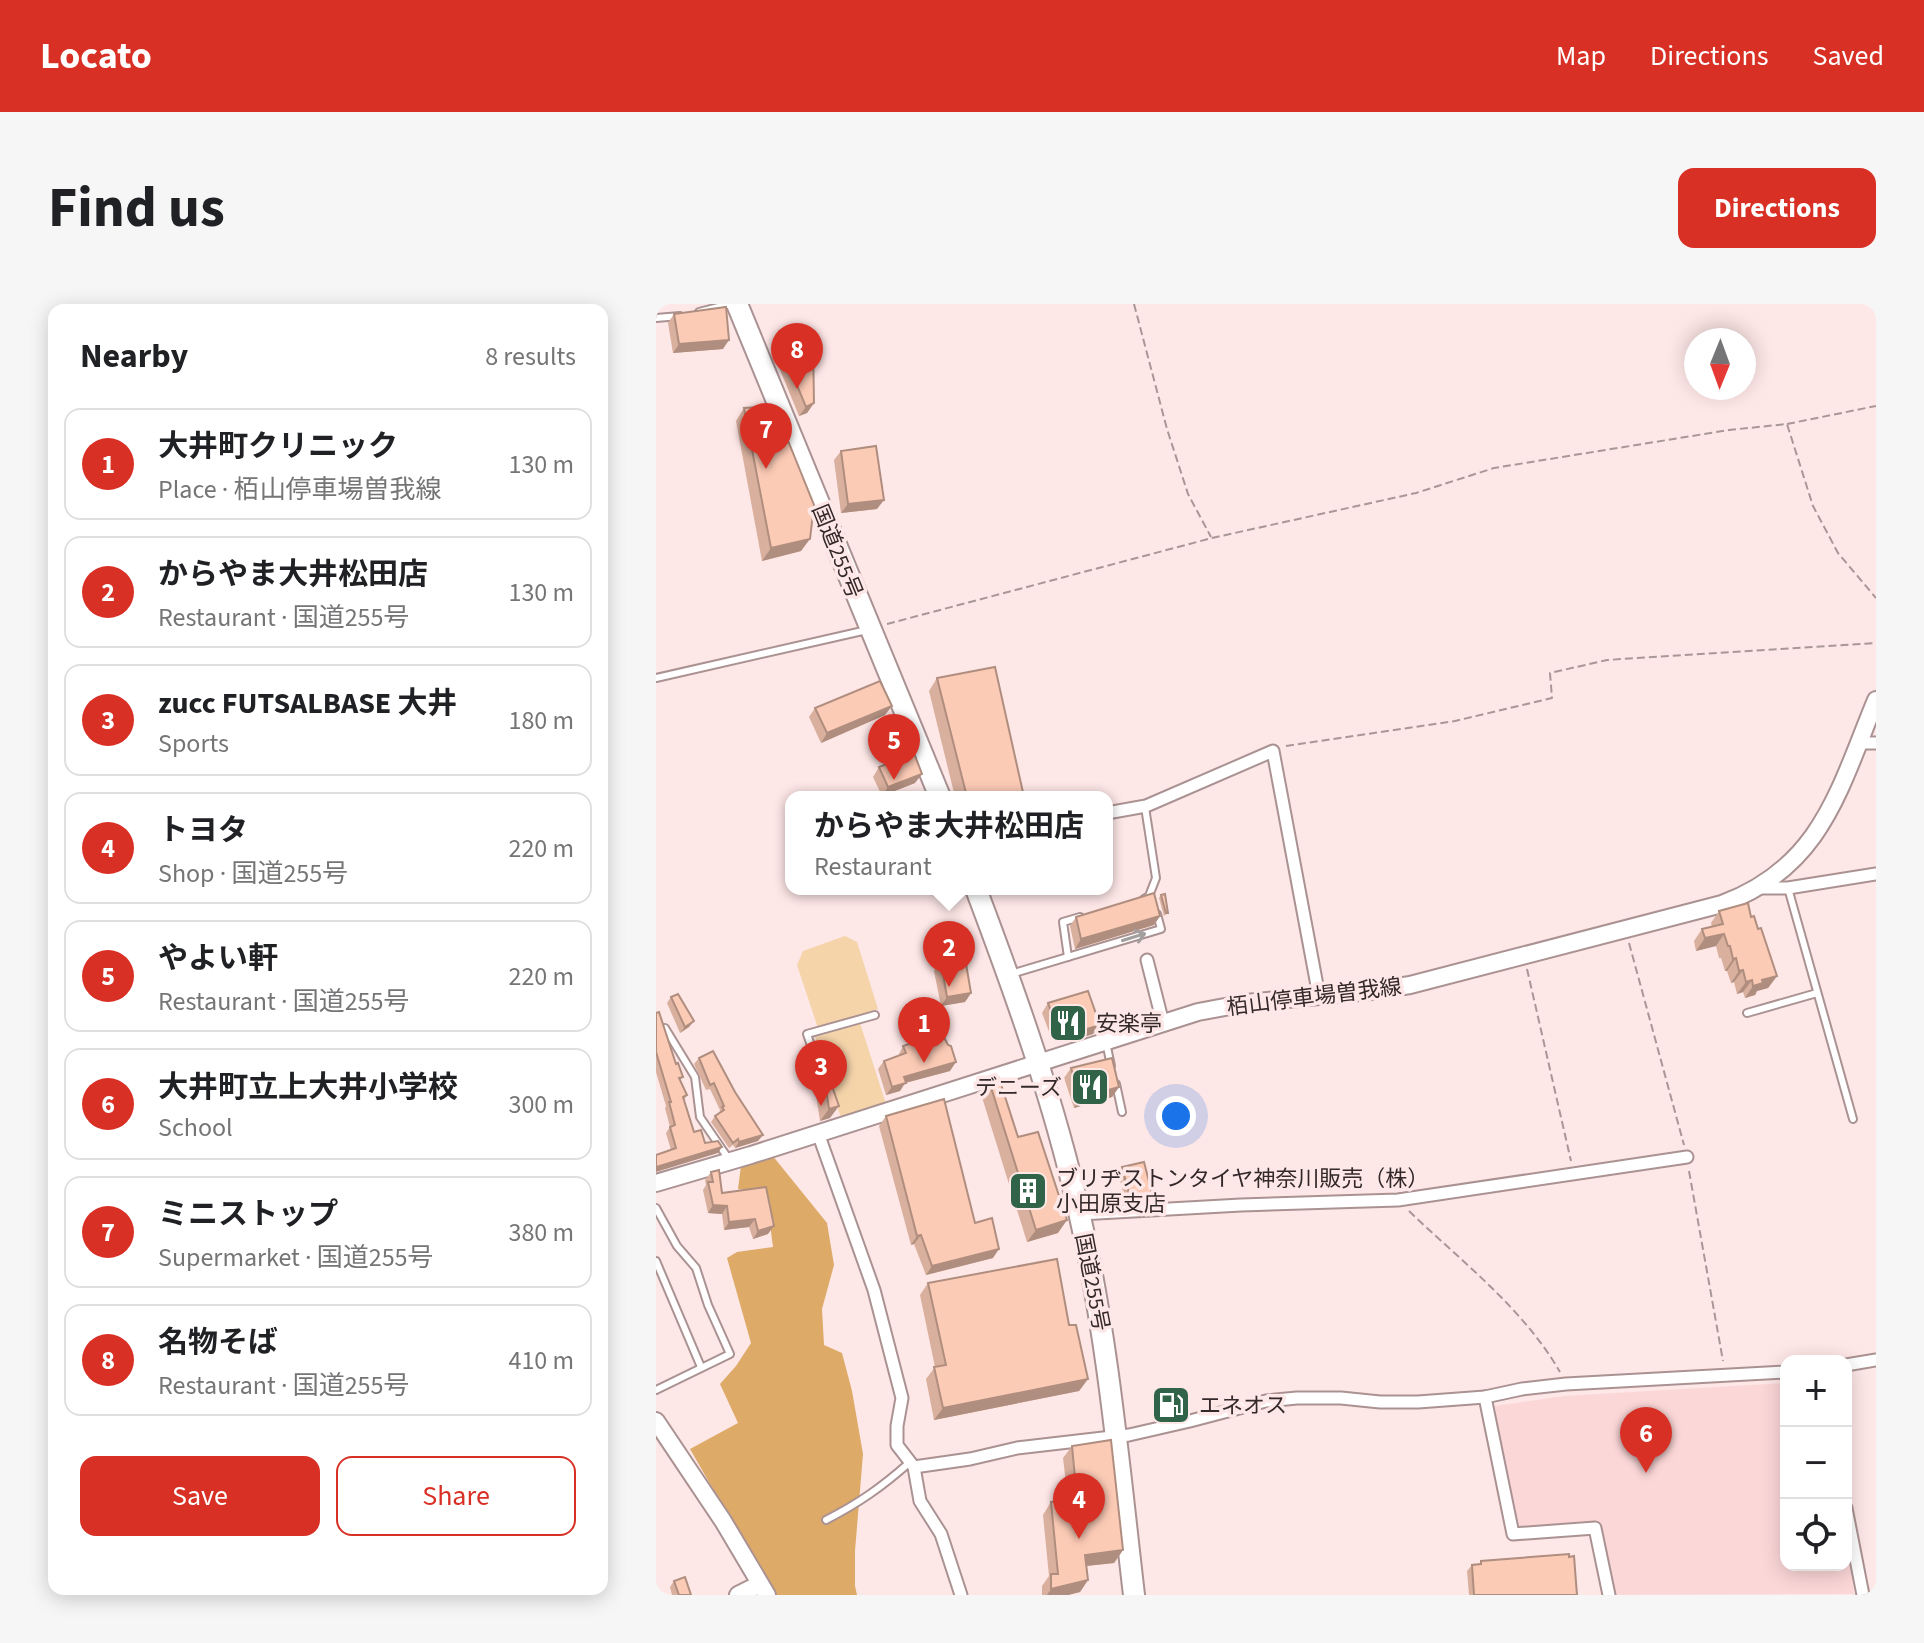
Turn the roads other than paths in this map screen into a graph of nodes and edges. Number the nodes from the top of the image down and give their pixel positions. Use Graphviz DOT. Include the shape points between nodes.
graph roads {
  1 [pos="730,304"];
  2 [pos="737,304"];
  3 [pos="694,313"];
  4 [pos="682,316"];
  5 [pos="656,318"];
  6 [pos="870,629"];
  7 [pos="656,678"];
  8 [pos="1876,700"];
  9 [pos="1858,743"];
  10 [pos="1876,743"];
  11 [pos="938,791"];
  12 [pos="1144,807"];
  13 [pos="1113,812"];
  14 [pos="1876,874"];
  15 [pos="1760,888"];
  16 [pos="1788,888"];
  17 [pos="1150,894"];
  18 [pos="978,895"];
  19 [pos="1132,902"];
  20 [pos="1091,914"];
  21 [pos="1068,957"];
  22 [pos="1147,960"];
  23 [pos="1007,975"];
  24 [pos="1817,993"];
  25 [pos="1319,996"];
  26 [pos="1747,1013"];
  27 [pos="875,1015"];
  28 [pos="1163,1023"];
  29 [pos="665,1028"];
  30 [pos="1106,1042"];
  31 [pos="1039,1064"];
  32 [pos="825,1087"];
  33 [pos="1122,1112"];
  34 [pos="1853,1119"];
  35 [pos="818,1133"];
  36 [pos="1687,1157"];
  37 [pos="730,1161"];
  38 [pos="656,1183"];
  39 [pos="656,1208"];
  40 [pos="1080,1214"];
  41 [pos="656,1261"];
  42 [pos="1876,1360"];
  43 [pos="1852,1364"];
  44 [pos="701,1367"];
  45 [pos="1780,1372"];
  46 [pos="656,1390"];
  47 [pos="1485,1397"];
  48 [pos="656,1421"];
  49 [pos="1116,1436"];
  50 [pos="912,1464"];
  51 [pos="826,1520"];
  52 [pos="1852,1539"];
  53 [pos="764,1590"];
  54 [pos="738,1595"];
  55 [pos="961,1595"];
  56 [pos="1134,1595"];
  57 [pos="1609,1595"];
  58 [pos="1863,1595"];
  1 -- 3 [label="lane"];
  2 -- 6 [label="highway, 国道255号"];
  4 -- 5 [label="lane"];
  6 -- 7 [label="lane"];
  6 -- 11 [label="highway, 国道255号"];
  8 -- 9 [label="main road, 栢山停車場曽我線"];
  9 -- 10 [label="street"];
  9 -- 15 [label="main road, 栢山停車場曽我線" via="1822,825 1794,861"];
  12 -- 13 [label="street"];
  12 -- 17 [label="lane" via="1156,878"];
  12 -- 25 [label="street" via="1273,751"];
  14 -- 16 [label="street"];
  15 -- 16 [label="street"];
  15 -- 25 [label="main road, 栢山停車場曽我線" via="1722,904 1410,985"];
  16 -- 24 [label="lane"];
  17 -- 19 [label="lane"];
  21 -- 17 [label="lane, one-way" via="1161,929"];
  18 -- 23 [label="highway, 国道255号"];
  20 -- 21 [label="lane" via="1063,922"];
  21 -- 23 [label="lane"];
  22 -- 28 [label="street"];
  23 -- 31 [label="highway, 国道255号"];
  24 -- 26 [label="lane"];
  24 -- 34 [label="lane"];
  25 -- 28 [label="main road, 栢山停車場曽我線" via="1220,1006"];
  27 -- 32 [label="lane" via="807,1034"];
  28 -- 30 [label="main road, 栢山停車場曽我線"];
  29 -- 37 [label="lane" via="695,1077 700,1117"];
  30 -- 31 [label="main road, 栢山停車場曽我線"];
  30 -- 33 [label="lane"];
  31 -- 35 [label="main road, 栢山停車場曽我線" via="837,1120"];
  31 -- 40 [label="highway, 国道255号"];
  35 -- 37 [label="main road, 栢山停車場曽我線"];
  35 -- 50 [label="street" via="874,1290 902,1398 897,1445"];
  36 -- 40 [label="street" via="1398,1200"];
  37 -- 38 [label="main road, 栢山停車場曽我線"];
  39 -- 44 [label="lane" via="696,1268 730,1354"];
  40 -- 49 [label="highway, 国道255号"];
  41 -- 44 [label="lane"];
  42 -- 43 [label="street"];
  44 -- 46 [label="lane"];
  45 -- 47 [label="street" via="1566,1384"];
  47 -- 49 [label="street" via="1281,1400"];
  47 -- 57 [label="street" via="1513,1534 1595,1528"];
  48 -- 53 [label="main road"];
  49 -- 50 [label="street"];
  49 -- 56 [label="highway, 国道255号"];
  50 -- 51 [label="lane" via="858,1504"];
  50 -- 55 [label="street" via="920,1501 941,1534"];
  52 -- 58 [label="street"];
  53 -- 54 [label="main road"];
}
